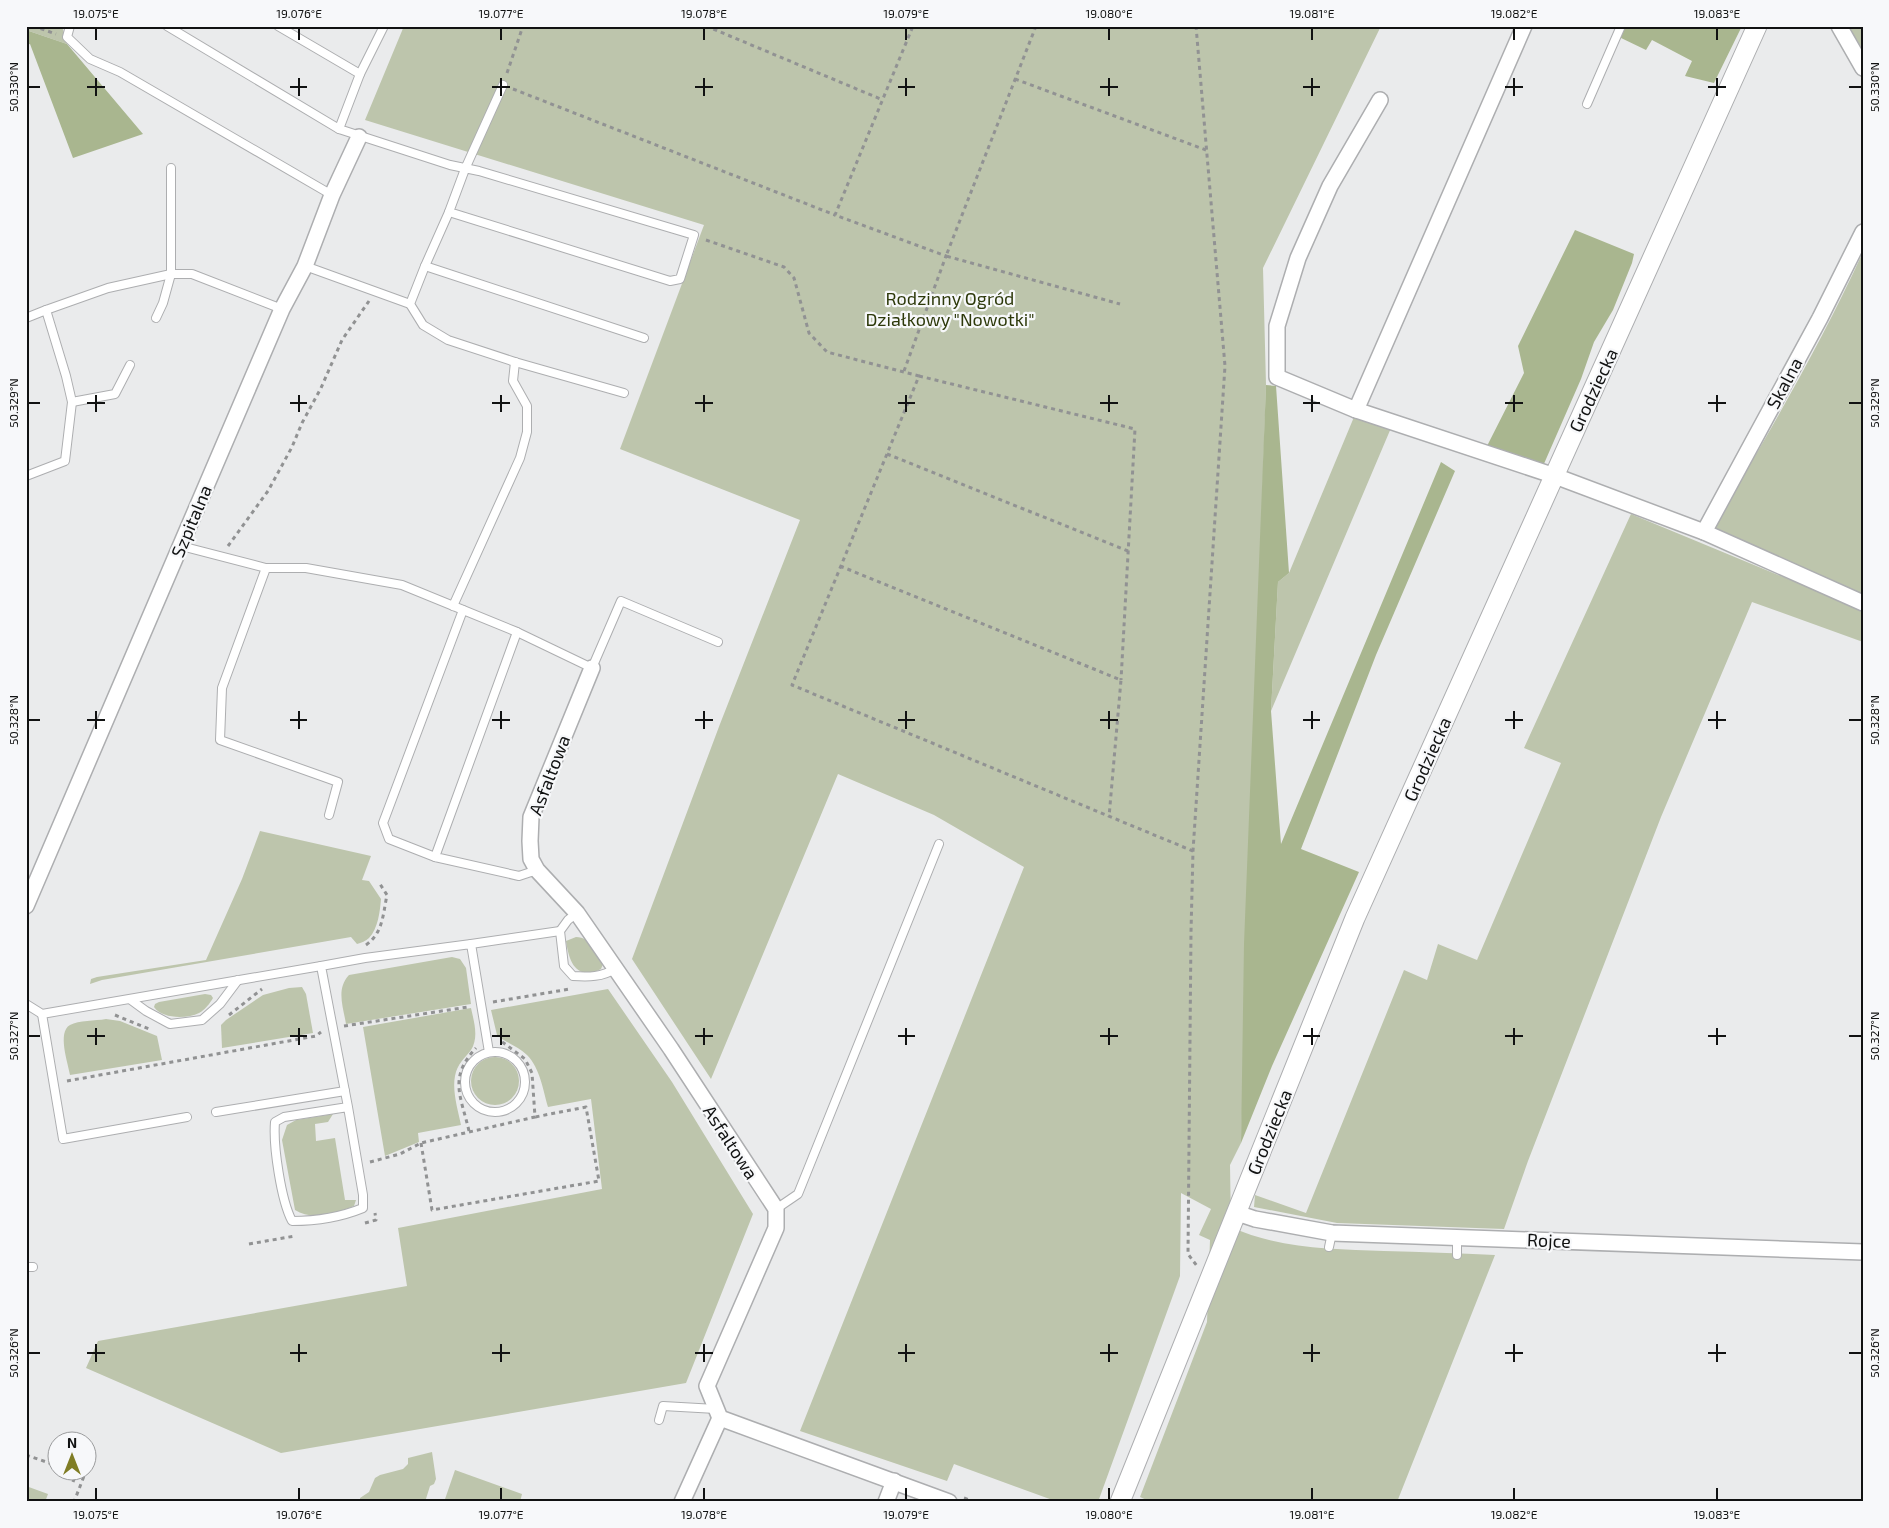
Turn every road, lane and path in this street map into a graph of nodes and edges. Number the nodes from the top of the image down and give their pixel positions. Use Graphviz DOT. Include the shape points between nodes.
graph roads {
  1 [pos="33,26"];
  2 [pos="70,26"];
  3 [pos="167,26"];
  4 [pos="278,26"];
  5 [pos="384,26"];
  6 [pos="523,26"];
  7 [pos="706,26"];
  8 [pos="913,26"];
  9 [pos="1036,26"];
  10 [pos="1196,26"];
  11 [pos="1524,26"];
  12 [pos="1620,26"];
  13 [pos="1757,26"];
  14 [pos="1839,26"];
  15 [pos="67,38"];
  16 [pos="1863,68"];
  17 [pos="360,74"];
  18 [pos="1015,79"];
  19 [pos="503,85"];
  20 [pos="883,100"];
  21 [pos="1380,100"];
  22 [pos="1587,104"];
  23 [pos="339,129"];
  24 [pos="359,136"];
  25 [pos="1206,150"];
  26 [pos="171,168"];
  27 [pos="465,169"];
  28 [pos="332,195"];
  29 [pos="449,212"];
  30 [pos="835,215"];
  31 [pos="1863,232"];
  32 [pos="694,235"];
  33 [pos="946,256"];
  34 [pos="305,266"];
  35 [pos="426,266"];
  36 [pos="171,274"];
  37 [pos="372,291"];
  38 [pos="410,304"];
  39 [pos="1120,304"];
  40 [pos="282,309"];
  41 [pos="46,310"];
  42 [pos="26,318"];
  43 [pos="156,318"];
  44 [pos="644,338"];
  45 [pos="515,362"];
  46 [pos="130,365"];
  47 [pos="904,371"];
  48 [pos="919,376"];
  49 [pos="624,393"];
  50 [pos="72,402"];
  51 [pos="1356,410"];
  52 [pos="887,454"];
  53 [pos="26,476"];
  54 [pos="1554,476"];
  55 [pos="1704,532"];
  56 [pos="180,546"];
  57 [pos="1128,551"];
  58 [pos="220,557"];
  59 [pos="840,566"];
  60 [pos="266,568"];
  61 [pos="1863,603"];
  62 [pos="453,606"];
  63 [pos="463,610"];
  64 [pos="517,632"];
  65 [pos="718,642"];
  66 [pos="592,668"];
  67 [pos="1121,680"];
  68 [pos="329,815"];
  69 [pos="1110,817"];
  70 [pos="940,844"];
  71 [pos="1193,852"];
  72 [pos="435,857"];
  73 [pos="537,870"];
  74 [pos="380,884"];
  75 [pos="26,906"];
  76 [pos="577,914"];
  77 [pos="560,931"];
  78 [pos="471,944"];
  79 [pos="364,946"];
  80 [pos="321,966"];
  81 [pos="616,969"];
  82 [pos="238,980"];
  83 [pos="270,988"];
  84 [pos="575,988"];
  85 [pos="132,1000"];
  86 [pos="26,1004"];
  87 [pos="480,1005"];
  88 [pos="42,1014"];
  89 [pos="107,1016"];
  90 [pos="224,1020"];
  91 [pos="352,1025"];
  92 [pos="343,1026"];
  93 [pos="321,1031"];
  94 [pos="154,1032"];
  95 [pos="345,1036"];
  96 [pos="496,1038"];
  97 [pos="478,1046"];
  98 [pos="490,1052"];
  99 [pos="65,1071"];
  100 [pos="67,1081"];
  101 [pos="68,1089"];
  102 [pos="345,1091"];
  103 [pos="348,1106"];
  104 [pos="216,1112"];
  105 [pos="187,1117"];
  106 [pos="535,1117"];
  107 [pos="469,1131"];
  108 [pos="421,1143"];
  109 [pos="367,1163"];
  110 [pos="776,1209"];
  111 [pos="374,1211"];
  112 [pos="1237,1213"];
  113 [pos="356,1224"];
  114 [pos="298,1235"];
  115 [pos="1457,1237"];
  116 [pos="249,1244"];
  117 [pos="1863,1252"];
  118 [pos="1457,1255"];
  119 [pos="1208,1282"];
  120 [pos="718,1414"];
  121 [pos="660,1420"];
  122 [pos="26,1455"];
  123 [pos="48,1463"];
  124 [pos="82,1480"];
  125 [pos="894,1481"];
  126 [pos="74,1502"];
  127 [pos="682,1502"];
  128 [pos="886,1502"];
  129 [pos="949,1502"];
  130 [pos="1120,1502"];
  1 -- 15 [label="path"];
  2 -- 15 [label="lane"];
  3 -- 23 [label="lane"];
  4 -- 17 [label="lane"];
  5 -- 17 [label="lane"];
  6 -- 19 [label="path"];
  7 -- 20 [label="path"];
  8 -- 20 [label="path"];
  9 -- 18 [label="path"];
  10 -- 25 [label="path"];
  11 -- 51 [label="street"];
  12 -- 22 [label="lane"];
  13 -- 54 [label="street, Grodziecka"];
  14 -- 16 [label="street"];
  15 -- 28 [label="lane" via="90,59 120,72"];
  17 -- 23 [label="lane"];
  18 -- 25 [label="path"];
  18 -- 33 [label="path"];
  19 -- 27 [label="lane"];
  19 -- 30 [label="path"];
  20 -- 30 [label="path"];
  21 -- 51 [label="street" via="1330,186 1298,258 1277,326 1277,377"];
  23 -- 24 [label="lane"];
  24 -- 27 [label="lane"];
  24 -- 28 [label="street, Szpitalna"];
  25 -- 71 [label="path" via="1224,366"];
  26 -- 36 [label="lane"];
  27 -- 29 [label="lane"];
  27 -- 32 [label="lane"];
  28 -- 34 [label="street, Szpitalna"];
  29 -- 32 [label="lane" via="670,282 680,279"];
  29 -- 35 [label="lane"];
  30 -- 33 [label="path"];
  31 -- 55 [label="street, Skalna"];
  32 -- 47 [label="path" via="784,267 794,278 809,333 827,352"];
  33 -- 39 [label="path"];
  33 -- 47 [label="path"];
  34 -- 37 [label="lane"];
  34 -- 40 [label="street, Szpitalna"];
  35 -- 38 [label="lane"];
  35 -- 44 [label="lane"];
  36 -- 40 [label="lane" via="192,274"];
  36 -- 41 [label="lane" via="108,288"];
  36 -- 43 [label="lane"];
  37 -- 38 [label="lane"];
  37 -- 58 [label="path" via="342,340 268,491"];
  38 -- 45 [label="lane" via="423,324 448,340"];
  40 -- 56 [label="street, Szpitalna"];
  41 -- 42 [label="lane"];
  41 -- 50 [label="lane"];
  45 -- 49 [label="lane"];
  45 -- 62 [label="lane" via="513,380 526,406 527,432 520,458"];
  46 -- 50 [label="lane" via="115,394"];
  47 -- 48 [label="path"];
  48 -- 52 [label="path"];
  48 -- 57 [label="path" via="1135,429"];
  50 -- 53 [label="lane" via="65,461"];
  51 -- 54 [label="street"];
  52 -- 57 [label="path"];
  52 -- 59 [label="path"];
  54 -- 55 [label="street"];
  54 -- 112 [label="street, Grodziecka" via="1355,918"];
  55 -- 61 [label="street"];
  56 -- 58 [label="lane"];
  56 -- 75 [label="street, Szpitalna"];
  57 -- 67 [label="path"];
  58 -- 60 [label="lane"];
  59 -- 67 [label="path"];
  59 -- 69 [label="path" via="792,685"];
  60 -- 62 [label="lane" via="306,568 402,585"];
  60 -- 68 [label="lane" via="222,688 220,740 338,782"];
  62 -- 63 [label="lane"];
  63 -- 64 [label="lane"];
  63 -- 72 [label="lane" via="383,823 389,840"];
  64 -- 66 [label="lane"];
  64 -- 72 [label="lane"];
  65 -- 66 [label="lane" via="621,601"];
  66 -- 73 [label="street, Asfaltowa" via="531,817 531,859"];
  67 -- 69 [label="path"];
  69 -- 71 [label="path"];
  70 -- 110 [label="lane" via="798,1194"];
  71 -- 119 [label="path" via="1188,1254"];
  72 -- 73 [label="lane" via="519,876"];
  73 -- 76 [label="street, Asfaltowa"];
  74 -- 79 [label="path" via="387,894 379,932"];
  76 -- 77 [label="lane"];
  76 -- 81 [label="street, Asfaltowa"];
  77 -- 78 [label="lane"];
  77 -- 81 [label="lane" via="564,966 573,976 592,977"];
  78 -- 80 [label="lane"];
  78 -- 87 [label="lane"];
  80 -- 82 [label="lane"];
  80 -- 102 [label="lane"];
  81 -- 110 [label="street, Asfaltowa"];
  82 -- 85 [label="lane"];
  82 -- 85 [label="lane" via="220,1004 202,1020 170,1024"];
  83 -- 90 [label="path" via="262,990"];
  84 -- 87 [label="path"];
  85 -- 88 [label="lane"];
  86 -- 88 [label="lane"];
  87 -- 91 [label="path"];
  87 -- 98 [label="lane"];
  88 -- 105 [label="lane" via="63,1138"];
  89 -- 94 [label="path" via="116,1015"];
  92 -- 95 [label="path"];
  93 -- 100 [label="path" via="316,1036"];
  96 -- 106 [label="path" via="525,1059 532,1073"];
  97 -- 107 [label="path" via="466,1058 458,1075"];
  98 -- 98 [label="lane" via="480,1055 467,1069 464,1088 473,1104 481,1110 500,1113 516,1104 522,1096 525,1077 516,1060 499,1052"];
  99 -- 100 [label="path"];
  100 -- 101 [label="path"];
  102 -- 103 [label="lane"];
  102 -- 104 [label="lane"];
  103 -- 103 [label="lane" via="284,1117 274,1122 286,1209 292,1221 348,1214 363,1208 364,1195"];
  106 -- 107 [label="path"];
  106 -- 108 [label="path" via="586,1107 599,1181 432,1210"];
  107 -- 108 [label="path"];
  108 -- 109 [label="path" via="400,1154"];
  110 -- 120 [label="street" via="776,1228 707,1386"];
  111 -- 113 [label="path" via="376,1220"];
  112 -- 115 [label="street, Rojce" via="1331,1240"];
  112 -- 119 [label="street, Grodziecka"];
  114 -- 116 [label="path"];
  115 -- 117 [label="street, Rojce"];
  115 -- 118 [label="lane"];
  119 -- 130 [label="street, Grodziecka"];
  120 -- 121 [label="lane" via="663,1406"];
  120 -- 125 [label="street"];
  120 -- 127 [label="street"];
  122 -- 123 [label="path"];
  124 -- 126 [label="path"];
  125 -- 128 [label="street"];
  125 -- 129 [label="street"];
}
